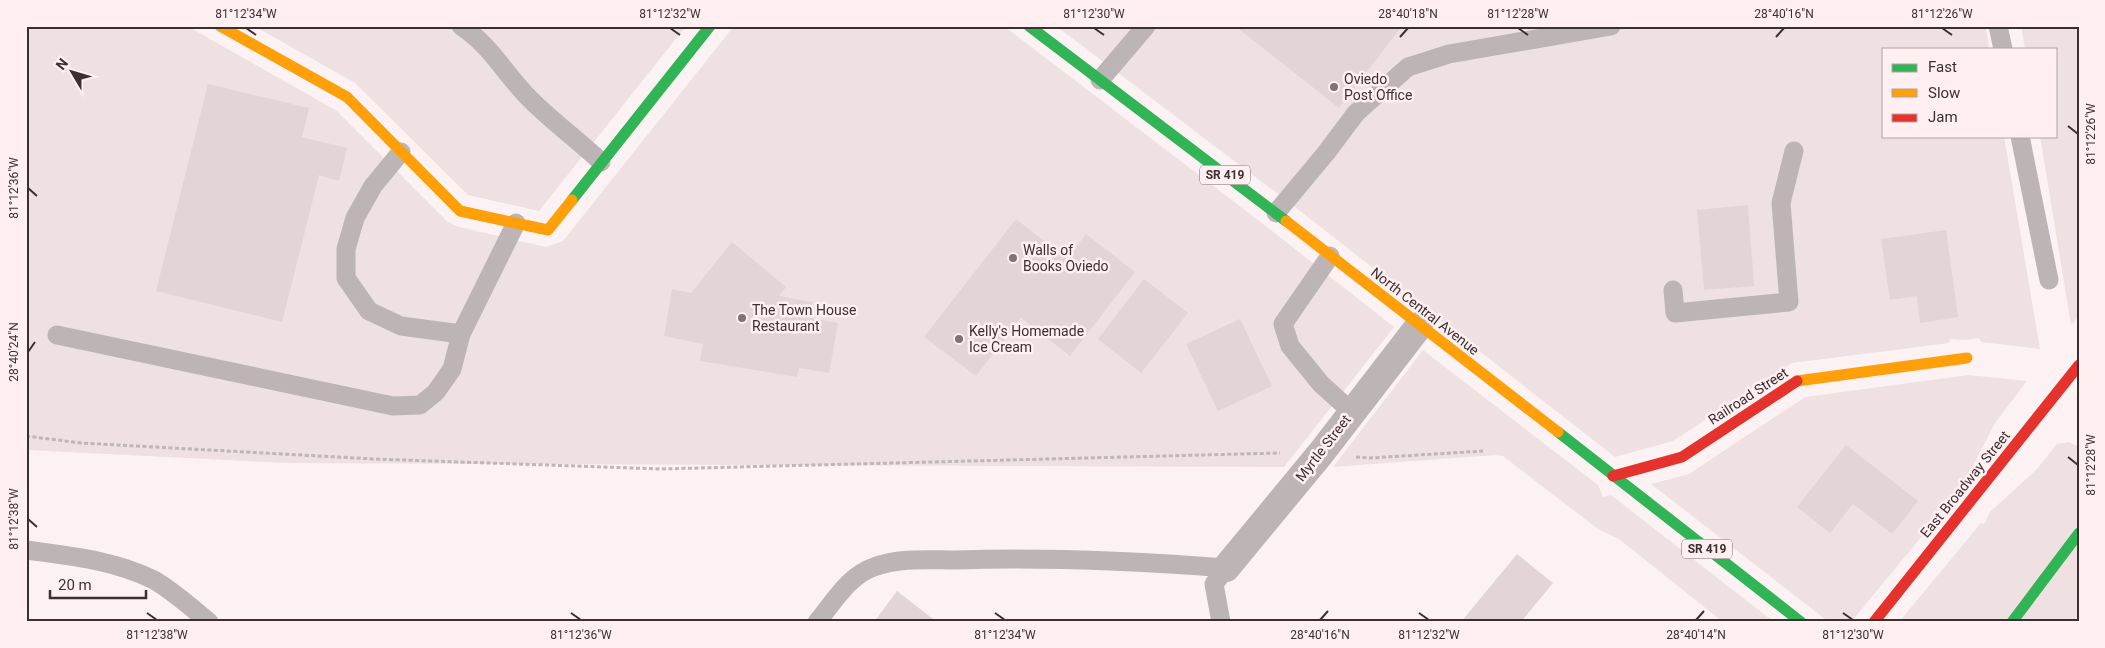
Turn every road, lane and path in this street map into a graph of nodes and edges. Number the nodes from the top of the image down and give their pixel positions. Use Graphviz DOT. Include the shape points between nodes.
graph roads {
  1 [pos="220,26"];
  2 [pos="461,26"];
  3 [pos="710,26"];
  4 [pos="1029,26"];
  5 [pos="1146,26"];
  6 [pos="1611,26"];
  7 [pos="1998,26"];
  8 [pos="2002,48"];
  9 [pos="1100,80"];
  10 [pos="2020,138"];
  11 [pos="1794,151"];
  12 [pos="401,152"];
  13 [pos="601,162"];
  14 [pos="1276,213"];
  15 [pos="516,223"];
  16 [pos="1330,256"];
  17 [pos="2049,280"];
  18 [pos="1673,290"];
  19 [pos="1419,326"];
  20 [pos="461,334"];
  21 [pos="57,335"];
  22 [pos="1967,358"];
  23 [pos="2079,365"];
  24 [pos="1352,412"];
  25 [pos="26,436"];
  26 [pos="1483,451"];
  27 [pos="1288,453"];
  28 [pos="1352,456"];
  29 [pos="1613,476"];
  30 [pos="2079,533"];
  31 [pos="26,550"];
  32 [pos="1226,568"];
  33 [pos="210,622"];
  34 [pos="817,622"];
  35 [pos="1221,622"];
  36 [pos="1801,622"];
  37 [pos="1874,622"];
  38 [pos="2012,622"];
  1 -- 12 [label="main road" via="347,98"];
  2 -- 13 [label="lane" via="498,59 525,94 553,122"];
  3 -- 13 [label="main road"];
  4 -- 9 [label="main road, North Central Avenue / SR 419"];
  5 -- 9 [label="lane"];
  6 -- 14 [label="lane" via="1449,54 1408,67 1356,113"];
  7 -- 8 [label="lane"];
  9 -- 14 [label="main road, North Central Avenue / SR 419"];
  10 -- 17 [label="lane"];
  11 -- 18 [label="lane" via="1781,203 1789,302 1675,314"];
  12 -- 15 [label="main road" via="460,211"];
  12 -- 20 [label="lane" via="373,186 355,218 346,249 346,278 369,311 401,326"];
  13 -- 15 [label="main road" via="548,230"];
  14 -- 16 [label="main road, North Central Avenue / SR 419"];
  15 -- 20 [label="lane"];
  16 -- 19 [label="main road, North Central Avenue / SR 419"];
  16 -- 24 [label="lane" via="1283,324 1290,346 1321,384"];
  19 -- 24 [label="street, Myrtle Street"];
  19 -- 29 [label="main road, North Central Avenue / SR 419"];
  20 -- 21 [label="lane" via="452,369 436,392 420,405 393,406"];
  22 -- 29 [label="main road, Railroad Street" via="1796,381 1682,457"];
  23 -- 37 [label="main road, East Broadway Street"];
  24 -- 32 [label="street, Myrtle Street"];
  25 -- 27 [label="path" via="81,444 345,458 661,469"];
  26 -- 28 [label="path" via="1370,458"];
  29 -- 36 [label="main road, North Central Avenue / SR 419"];
  30 -- 38 [label="main road"];
  31 -- 33 [label="lane" via="115,565 154,581"];
  32 -- 34 [label="lane" via="1019,558 897,562 872,567 851,581"];
  32 -- 35 [label="lane" via="1214,584"];
}
